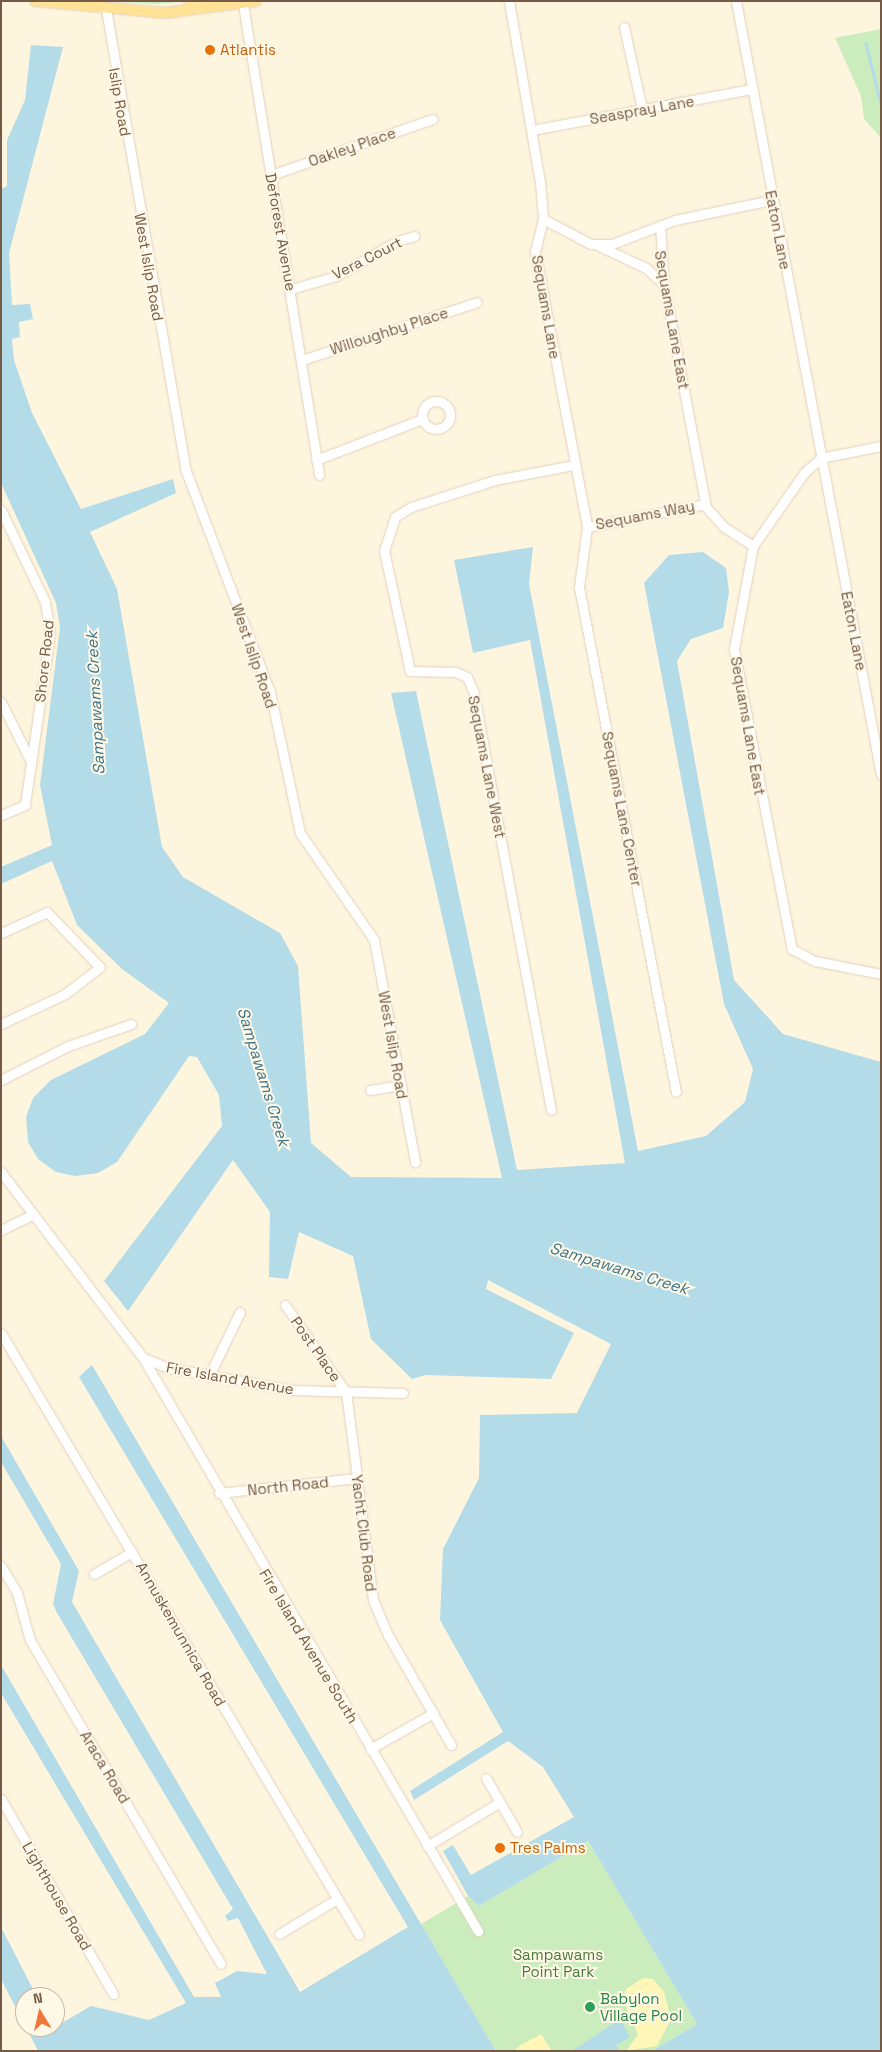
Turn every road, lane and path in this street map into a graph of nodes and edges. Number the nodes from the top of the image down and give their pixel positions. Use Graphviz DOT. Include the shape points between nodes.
graph roads {
  1 [pos="206,1"];
  2 [pos="256,1"];
  3 [pos="509,1"];
  4 [pos="736,1"];
  5 [pos="39,2"];
  6 [pos="197,3"];
  7 [pos="243,4"];
  8 [pos="106,9"];
  9 [pos="165,13"];
  10 [pos="624,27"];
  11 [pos="752,90"];
  12 [pos="642,109"];
  13 [pos="433,119"];
  14 [pos="532,130"];
  15 [pos="271,175"];
  16 [pos="136,194"];
  17 [pos="772,200"];
  18 [pos="543,219"];
  19 [pos="660,225"];
  20 [pos="414,236"];
  21 [pos="598,245"];
  22 [pos="664,285"];
  23 [pos="291,289"];
  24 [pos="477,302"];
  25 [pos="302,360"];
  26 [pos="422,419"];
  27 [pos="881,446"];
  28 [pos="821,458"];
  29 [pos="316,460"];
  30 [pos="574,465"];
  31 [pos="319,475"];
  32 [pos="705,504"];
  33 [pos="1,510"];
  34 [pos="587,526"];
  35 [pos="753,546"];
  36 [pos="1,702"];
  37 [pos="32,762"];
  38 [pos="881,775"];
  39 [pos="1,815"];
  40 [pos="1,933"];
  41 [pos="881,974"];
  42 [pos="1,1024"];
  43 [pos="131,1024"];
  44 [pos="1,1080"];
  45 [pos="400,1084"];
  46 [pos="370,1090"];
  47 [pos="676,1092"];
  48 [pos="551,1110"];
  49 [pos="415,1162"];
  50 [pos="1,1172"];
  51 [pos="32,1215"];
  52 [pos="1,1230"];
  53 [pos="285,1305"];
  54 [pos="240,1312"];
  55 [pos="1,1333"];
  56 [pos="143,1358"];
  57 [pos="209,1376"];
  58 [pos="346,1392"];
  59 [pos="403,1393"];
  60 [pos="357,1478"];
  61 [pos="219,1493"];
  62 [pos="132,1552"];
  63 [pos="1,1566"];
  64 [pos="94,1574"];
  65 [pos="433,1713"];
  66 [pos="451,1745"];
  67 [pos="370,1749"];
  68 [pos="486,1778"];
  69 [pos="1,1799"];
  70 [pos="500,1802"];
  71 [pos="517,1832"];
  72 [pos="427,1846"];
  73 [pos="337,1899"];
  74 [pos="478,1932"];
  75 [pos="279,1934"];
  76 [pos="359,1935"];
  77 [pos="221,1964"];
  78 [pos="113,1994"];
  1 -- 6 [label="main road"];
  2 -- 7 [label="main road"];
  3 -- 14 [label="street, Sequams Lane"];
  4 -- 11 [label="street, Eaton Lane"];
  5 -- 8 [label="main road"];
  6 -- 9 [label="main road"];
  7 -- 9 [label="main road"];
  7 -- 15 [label="street, Deforest Avenue"];
  8 -- 9 [label="main road"];
  8 -- 16 [label="street, Islip Road"];
  10 -- 12 [label="street"];
  11 -- 12 [label="street, Seaspray Lane"];
  11 -- 17 [label="street, Eaton Lane"];
  12 -- 14 [label="street, Seaspray Lane"];
  13 -- 15 [label="street, Oakley Place"];
  14 -- 18 [label="street, Sequams Lane"];
  15 -- 23 [label="street, Deforest Avenue"];
  16 -- 45 [label="street, West Islip Road" via="186,471 270,692 300,833 374,940"];
  17 -- 19 [label="street"];
  17 -- 28 [label="street, Eaton Lane"];
  18 -- 21 [label="street"];
  18 -- 30 [label="street, Sequams Lane" via="535,250"];
  19 -- 21 [label="street"];
  19 -- 22 [label="street, Sequams Lane East"];
  20 -- 23 [label="street, Vera Court" via="396,240 336,276"];
  21 -- 22 [label="street" via="646,268"];
  22 -- 32 [label="street, Sequams Lane East"];
  23 -- 25 [label="street, Deforest Avenue"];
  24 -- 25 [label="street, Willoughby Place"];
  25 -- 29 [label="street, Deforest Avenue"];
  26 -- 29 [label="street"];
  27 -- 28 [label="street"];
  28 -- 35 [label="street" via="804,473"];
  28 -- 38 [label="street, Eaton Lane"];
  29 -- 31 [label="street, Deforest Avenue"];
  30 -- 34 [label="street, Sequams Way"];
  30 -- 48 [label="street, Sequams Lane West" via="495,480 411,507 395,517 384,551 410,671 455,672 467,677 473,692"];
  32 -- 34 [label="street, Sequams Way"];
  32 -- 35 [label="street, Sequams Lane East" via="724,527"];
  33 -- 37 [label="street, Shore Road" via="50,615"];
  34 -- 47 [label="street, Sequams Lane Center" via="579,587"];
  35 -- 41 [label="street, Sequams Lane East" via="736,626 735,663 787,937 802,957"];
  36 -- 37 [label="street"];
  37 -- 39 [label="street, Shore Road" via="25,804"];
  40 -- 42 [label="street" via="48,912 100,968 65,994"];
  43 -- 44 [label="street" via="68,1046"];
  45 -- 46 [label="street"];
  45 -- 49 [label="street, West Islip Road"];
  50 -- 51 [label="street"];
  51 -- 52 [label="street"];
  51 -- 56 [label="street"];
  53 -- 58 [label="street, Post Place"];
  54 -- 57 [label="street"];
  55 -- 62 [label="street, Annuskemunnica Road"];
  56 -- 57 [label="street, Fire Island Avenue"];
  56 -- 61 [label="street, Fire Island Avenue South"];
  57 -- 58 [label="street, Fire Island Avenue" via="292,1390"];
  58 -- 59 [label="street, Fire Island Avenue"];
  58 -- 60 [label="street, Yacht Club Road"];
  60 -- 61 [label="street, North Road"];
  60 -- 65 [label="street, Yacht Club Road" via="373,1600 388,1635"];
  61 -- 67 [label="street, Fire Island Avenue South"];
  62 -- 64 [label="street"];
  62 -- 73 [label="street, Annuskemunnica Road"];
  63 -- 77 [label="street, Araca Road" via="17,1593 30,1640"];
  65 -- 66 [label="street, Yacht Club Road"];
  65 -- 67 [label="street"];
  67 -- 72 [label="street, Fire Island Avenue South"];
  68 -- 70 [label="street"];
  69 -- 78 [label="street, Lighthouse Road"];
  70 -- 71 [label="street"];
  70 -- 72 [label="street"];
  72 -- 74 [label="street, Fire Island Avenue South"];
  73 -- 75 [label="street"];
  73 -- 76 [label="street, Annuskemunnica Road"];
}
